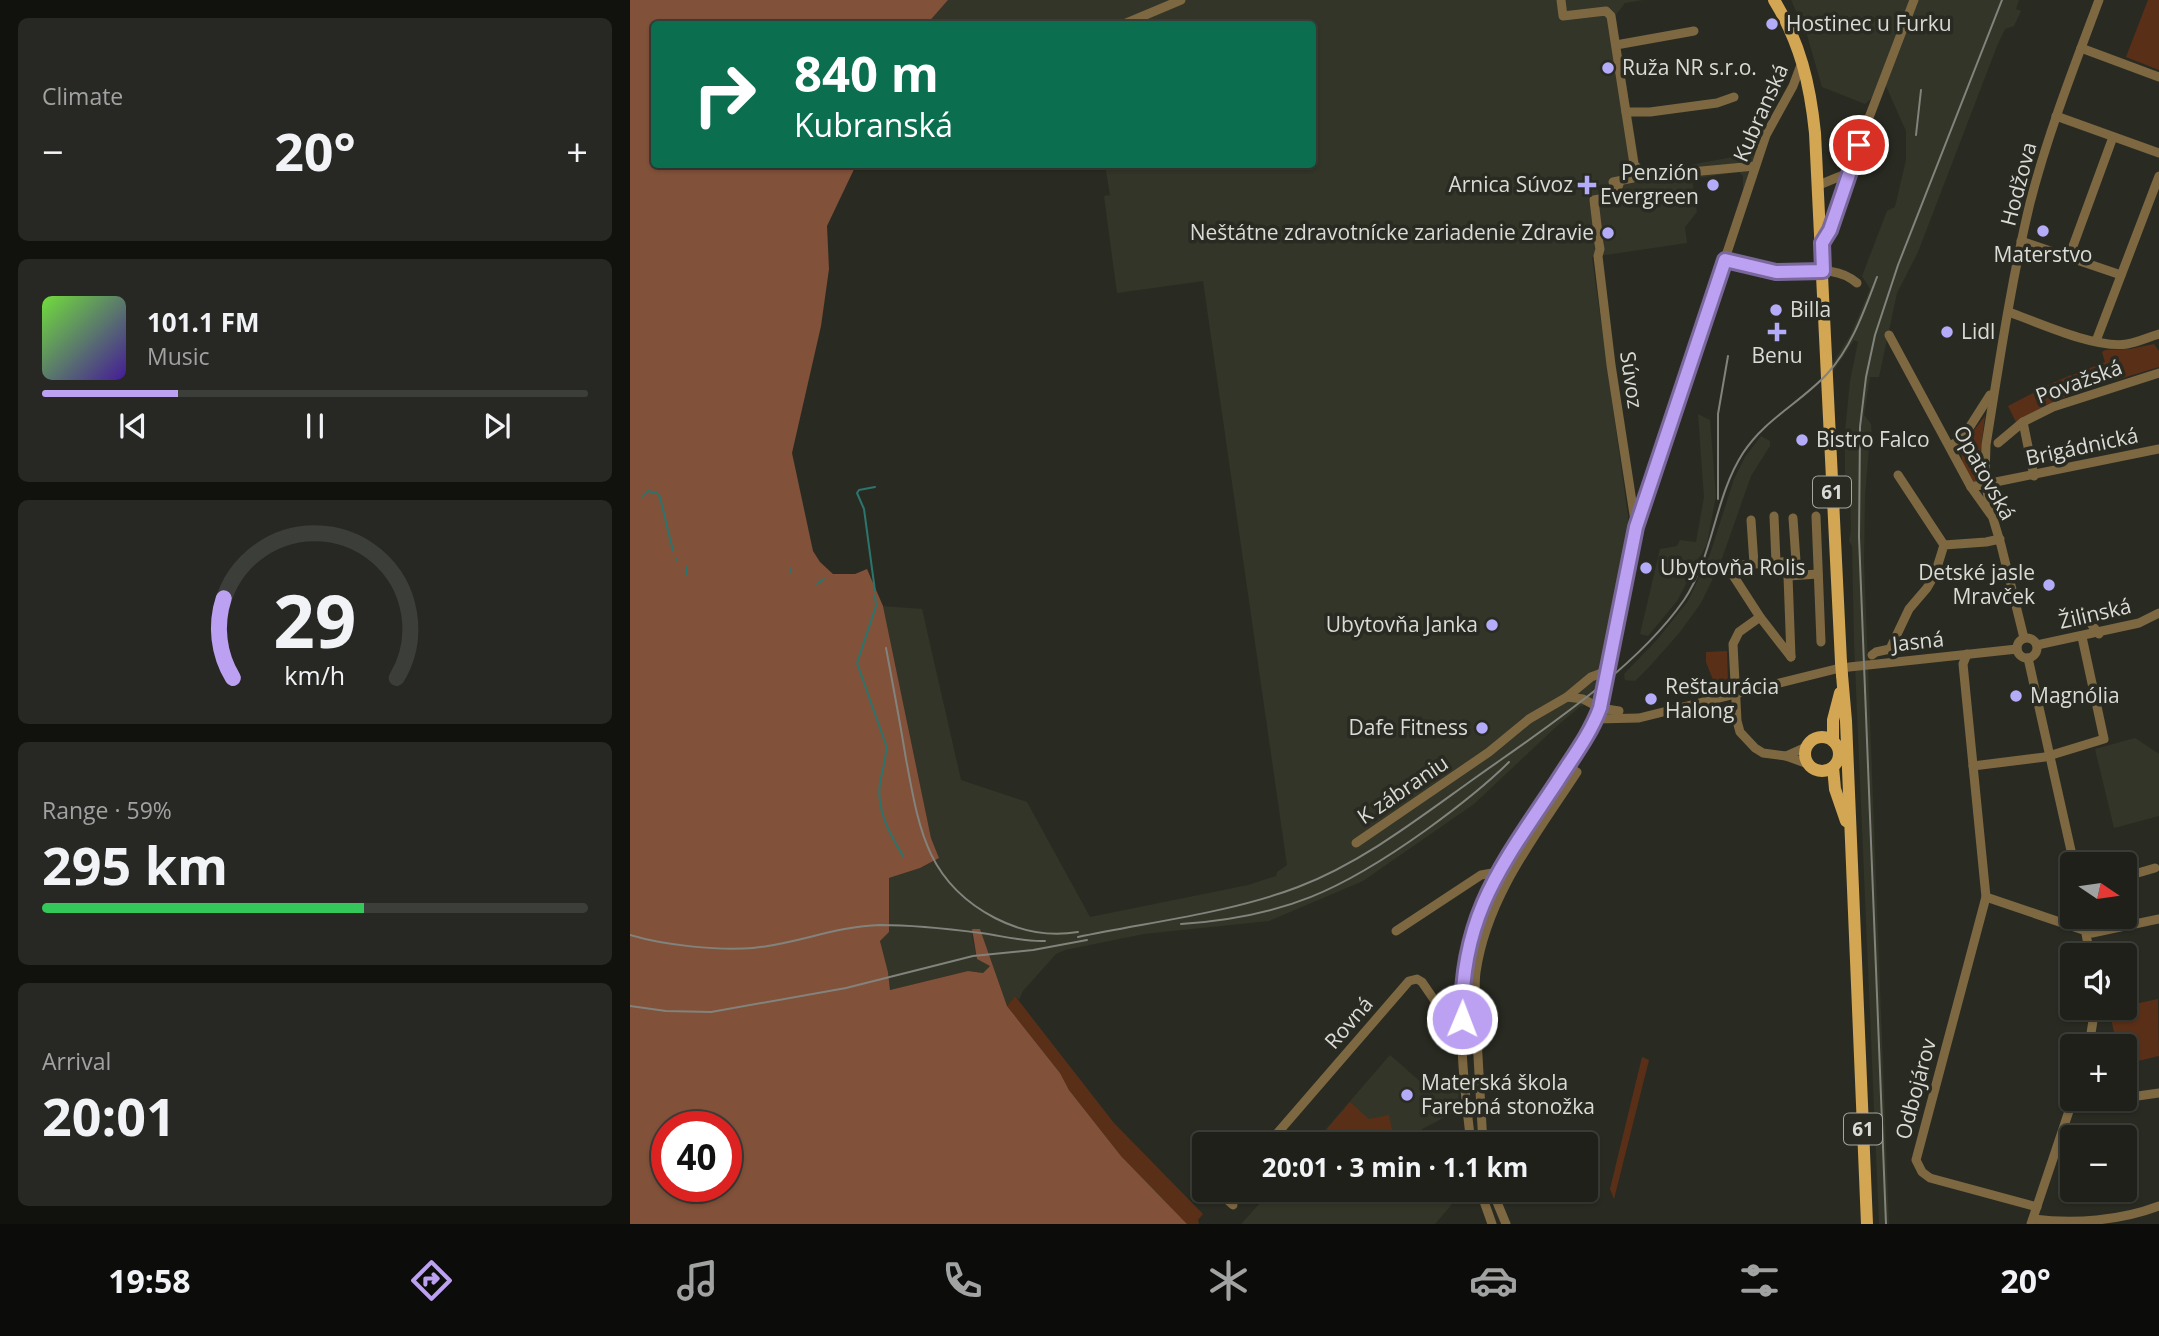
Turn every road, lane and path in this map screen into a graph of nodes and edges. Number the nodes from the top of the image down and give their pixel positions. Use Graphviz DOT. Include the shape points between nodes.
graph roads {
  1 [pos="1181,0"];
  2 [pos="1561,0"];
  3 [pos="1774,0"];
  4 [pos="1914,0"];
  5 [pos="2099,0"];
  6 [pos="1131,21"];
  7 [pos="1694,31"];
  8 [pos="1616,45"];
  9 [pos="2081,48"];
  10 [pos="1803,61"];
  11 [pos="2159,77"];
  12 [pos="1734,97"];
  13 [pos="1626,112"];
  14 [pos="2056,116"];
  15 [pos="2113,137"];
  16 [pos="2159,153"];
  17 [pos="1755,166"];
  18 [pos="1848,173"];
  19 [pos="1642,174"];
  20 [pos="2159,176"];
  21 [pos="1819,185"];
  22 [pos="2021,241"];
  23 [pos="1822,243"];
  24 [pos="2069,257"];
  25 [pos="1725,260"];
  26 [pos="1823,271"];
  27 [pos="2121,275"];
  28 [pos="1857,283"];
  29 [pos="2009,312"];
  30 [pos="2159,334"];
  31 [pos="1889,335"];
  32 [pos="2096,341"];
  33 [pos="2159,373"];
  34 [pos="1996,384"];
  35 [pos="2023,422"];
  36 [pos="1998,443"];
  37 [pos="1950,446"];
  38 [pos="2159,449"];
  39 [pos="1898,475"];
  40 [pos="2034,476"];
  41 [pos="1986,485"];
  42 [pos="1971,487"];
  43 [pos="1774,516"];
  44 [pos="1816,516"];
  45 [pos="1992,516"];
  46 [pos="1793,518"];
  47 [pos="1751,520"];
  48 [pos="1636,527"];
  49 [pos="2000,539"];
  50 [pos="1944,545"];
  51 [pos="1776,562"];
  52 [pos="1754,564"];
  53 [pos="1818,574"];
  54 [pos="2081,611"];
  55 [pos="2159,613"];
  56 [pos="1760,617"];
  57 [pos="1771,631"];
  58 [pos="1791,633"];
  59 [pos="2099,634"];
  60 [pos="2082,637"];
  61 [pos="2024,638"];
  62 [pos="1821,642"];
  63 [pos="2037,645"];
  64 [pos="2017,649"];
  65 [pos="1968,654"];
  66 [pos="1872,655"];
  67 [pos="2028,658"];
  68 [pos="1607,671"];
  69 [pos="1842,674"];
  70 [pos="1604,685"];
  71 [pos="1735,692"];
  72 [pos="1567,697"];
  73 [pos="1600,708"];
  74 [pos="1619,711"];
  75 [pos="1639,718"];
  76 [pos="1596,719"];
  77 [pos="1827,739"];
  78 [pos="1806,747"];
  79 [pos="2049,755"];
  80 [pos="1786,756"];
  81 [pos="1808,764"];
  82 [pos="1567,766"];
  83 [pos="1973,766"];
  84 [pos="1827,769"];
  85 [pos="1537,812"];
  86 [pos="1546,818"];
  87 [pos="1849,839"];
  88 [pos="1356,843"];
  89 [pos="2071,852"];
  90 [pos="1503,863"];
  91 [pos="2155,868"];
  92 [pos="1513,869"];
  93 [pos="1497,872"];
  94 [pos="2137,873"];
  95 [pos="1986,897"];
  96 [pos="1477,917"];
  97 [pos="2159,919"];
  98 [pos="1489,920"];
  99 [pos="2060,921"];
  100 [pos="2137,924"];
  101 [pos="2085,929"];
  102 [pos="2111,929"];
  103 [pos="1396,931"];
  104 [pos="2088,943"];
  105 [pos="1464,973"];
  106 [pos="1476,975"];
  107 [pos="1462,1019"];
  108 [pos="1477,1034"];
  109 [pos="1463,1035"];
  110 [pos="1480,1092"];
  111 [pos="2159,1093"];
  112 [pos="1466,1094"];
  113 [pos="2137,1096"];
  114 [pos="2068,1111"];
  115 [pos="1278,1132"];
  116 [pos="1470,1132"];
  117 [pos="1482,1132"];
  118 [pos="1230,1202"];
  119 [pos="1484,1202"];
  120 [pos="1496,1202"];
  121 [pos="1233,1205"];
  122 [pos="2159,1206"];
  123 [pos="1498,1207"];
  124 [pos="2037,1207"];
  125 [pos="1487,1211"];
  126 [pos="2032,1221"];
  127 [pos="1492,1224"];
  128 [pos="1506,1224"];
  129 [pos="1867,1224"];
  1 -- 6 [label="street"];
  2 -- 8 [label="street" via="1563,16 1606,11"];
  3 -- 10 [label="main road, 61"];
  4 -- 18 [label="street"];
  5 -- 9 [label="street, Hodžova"];
  7 -- 8 [label="street"];
  8 -- 13 [label="street"];
  9 -- 11 [label="street"];
  9 -- 14 [label="street, Hodžova"];
  10 -- 17 [label="street, Kubranská"];
  10 -- 21 [label="main road, 61"];
  12 -- 13 [label="street" via="1717,103"];
  13 -- 19 [label="street" via="1634,164"];
  14 -- 15 [label="street"];
  14 -- 22 [label="street, Hodžova"];
  15 -- 16 [label="street"];
  15 -- 24 [label="street"];
  17 -- 19 [label="street, Súvoz"];
  17 -- 25 [label="street, Kubranská"];
  18 -- 21 [label="street"];
  18 -- 23 [label="street"];
  19 -- 48 [label="street, Súvoz" via="1616,181 1615,196 1594,200 1611,365"];
  20 -- 27 [label="street"];
  21 -- 23 [label="main road, 61"];
  22 -- 24 [label="street"];
  22 -- 29 [label="street, Hodžova"];
  23 -- 26 [label="main road, 61"];
  24 -- 27 [label="street"];
  25 -- 26 [label="street" via="1776,272"];
  25 -- 48 [label="street, Kubranská"];
  26 -- 28 [label="street" via="1839,272"];
  26 -- 69 [label="main road, 61"];
  27 -- 32 [label="street"];
  29 -- 32 [label="street, Považská"];
  29 -- 34 [label="street, Hodžova"];
  30 -- 32 [label="street, Považská" via="2126,344"];
  31 -- 37 [label="street, Opatovská"];
  33 -- 35 [label="street, Považská" via="2053,407"];
  34 -- 37 [label="street, Hodžova" via="1962,439"];
  34 -- 41 [label="street, Hodžova" via="1986,445"];
  35 -- 36 [label="street"];
  35 -- 40 [label="street, Považská"];
  37 -- 42 [label="street, Opatovská"];
  38 -- 40 [label="street, Brigádnická"];
  39 -- 50 [label="street"];
  40 -- 41 [label="street, Brigádnická"];
  41 -- 42 [label="street, Brigádnická"];
  41 -- 45 [label="street, Hodžova"];
  42 -- 45 [label="street, Opatovská"];
  43 -- 51 [label="street"];
  44 -- 53 [label="street"];
  45 -- 49 [label="street, Opatovská"];
  46 -- 51 [label="street" via="1796,561"];
  47 -- 52 [label="street"];
  48 -- 68 [label="street, Kubranská"];
  49 -- 50 [label="street"];
  49 -- 61 [label="street, Opatovská"];
  50 -- 66 [label="street" via="1935,574 1909,609 1889,649"];
  51 -- 52 [label="street"];
  52 -- 56 [label="street" via="1724,565"];
  53 -- 58 [label="street" via="1788,576"];
  53 -- 62 [label="street"];
  54 -- 59 [label="street"];
  55 -- 59 [label="street, Žilinská"];
  56 -- 57 [label="street"];
  56 -- 71 [label="street" via="1735,639"];
  57 -- 58 [label="street"];
  57 -- 58 [label="street" via="1791,657"];
  59 -- 60 [label="street, Žilinská"];
  60 -- 63 [label="street, Žilinská"];
  60 -- 79 [label="street" via="2104,739"];
  61 -- 63 [label="street"];
  61 -- 64 [label="street"];
  63 -- 67 [label="street"];
  64 -- 65 [label="street, Jasná"];
  64 -- 67 [label="street"];
  65 -- 71 [label="street, Jasná" via="1822,672"];
  65 -- 83 [label="street" via="1963,664"];
  67 -- 79 [label="street"];
  68 -- 70 [label="street, Kubranská"];
  68 -- 72 [label="street, K zábraniu" via="1591,677"];
  69 -- 77 [label="main road, 61"];
  69 -- 87 [label="main road, 61"];
  70 -- 73 [label="street, Kubranská"];
  70 -- 74 [label="street" via="1608,700"];
  71 -- 75 [label="street, Jasná"];
  71 -- 80 [label="street" via="1737,721 1747,741 1763,753"];
  72 -- 73 [label="street"];
  72 -- 88 [label="street, K zábraniu" via="1529,719 1489,752"];
  73 -- 74 [label="street"];
  73 -- 76 [label="street, Kubranská"];
  74 -- 75 [label="street"];
  75 -- 76 [label="street, Jasná"];
  76 -- 82 [label="street, Kubranská"];
  77 -- 78 [label="main road"];
  77 -- 84 [label="main road, 61" via="1839,754"];
  78 -- 80 [label="street"];
  78 -- 81 [label="main road"];
  79 -- 83 [label="street"];
  79 -- 89 [label="street"];
  80 -- 81 [label="street"];
  81 -- 84 [label="main road"];
  82 -- 85 [label="street, Kubranská"];
  82 -- 86 [label="street, Kubranská" via="1577,772"];
  83 -- 95 [label="street"];
  84 -- 87 [label="main road, 61"];
  85 -- 86 [label="street"];
  85 -- 90 [label="street, Kubranská"];
  86 -- 92 [label="street, Kubranská"];
  87 -- 129 [label="main road, 61"];
  90 -- 92 [label="street"];
  90 -- 93 [label="street, Kubranská"];
  91 -- 94 [label="street"];
  92 -- 98 [label="street, Kubranská"];
  93 -- 96 [label="street, Kubranská"];
  93 -- 103 [label="street" via="1481,875"];
  95 -- 99 [label="street"];
  95 -- 124 [label="street, Odbojárov" via="1916,1160 1930,1178"];
  96 -- 98 [label="street"];
  96 -- 105 [label="street, Kubranská"];
  97 -- 100 [label="street"];
  98 -- 106 [label="street, Kubranská"];
  101 -- 102 [label="street" via="2092,933"];
  101 -- 104 [label="street"];
  105 -- 106 [label="street"];
  105 -- 107 [label="street, Kubranská"];
  106 -- 108 [label="street, Kubranská"];
  107 -- 109 [label="street, Kubranská"];
  107 -- 115 [label="street, Rovná" via="1448,1020 1422,982 1409,981"];
  108 -- 109 [label="street"];
  108 -- 110 [label="street, Kubranská"];
  109 -- 112 [label="street, Kubranská"];
  110 -- 112 [label="street"];
  110 -- 117 [label="street, Kubranská"];
  111 -- 113 [label="street"];
  112 -- 116 [label="street, Kubranská"];
  114 -- 124 [label="street"];
  118 -- 121 [label="street"];
  119 -- 125 [label="street"];
  120 -- 123 [label="street"];
  122 -- 126 [label="street" via="2099,1220"];
  123 -- 125 [label="street"];
  123 -- 128 [label="street"];
  124 -- 126 [label="street"];
  125 -- 127 [label="street"];
}
